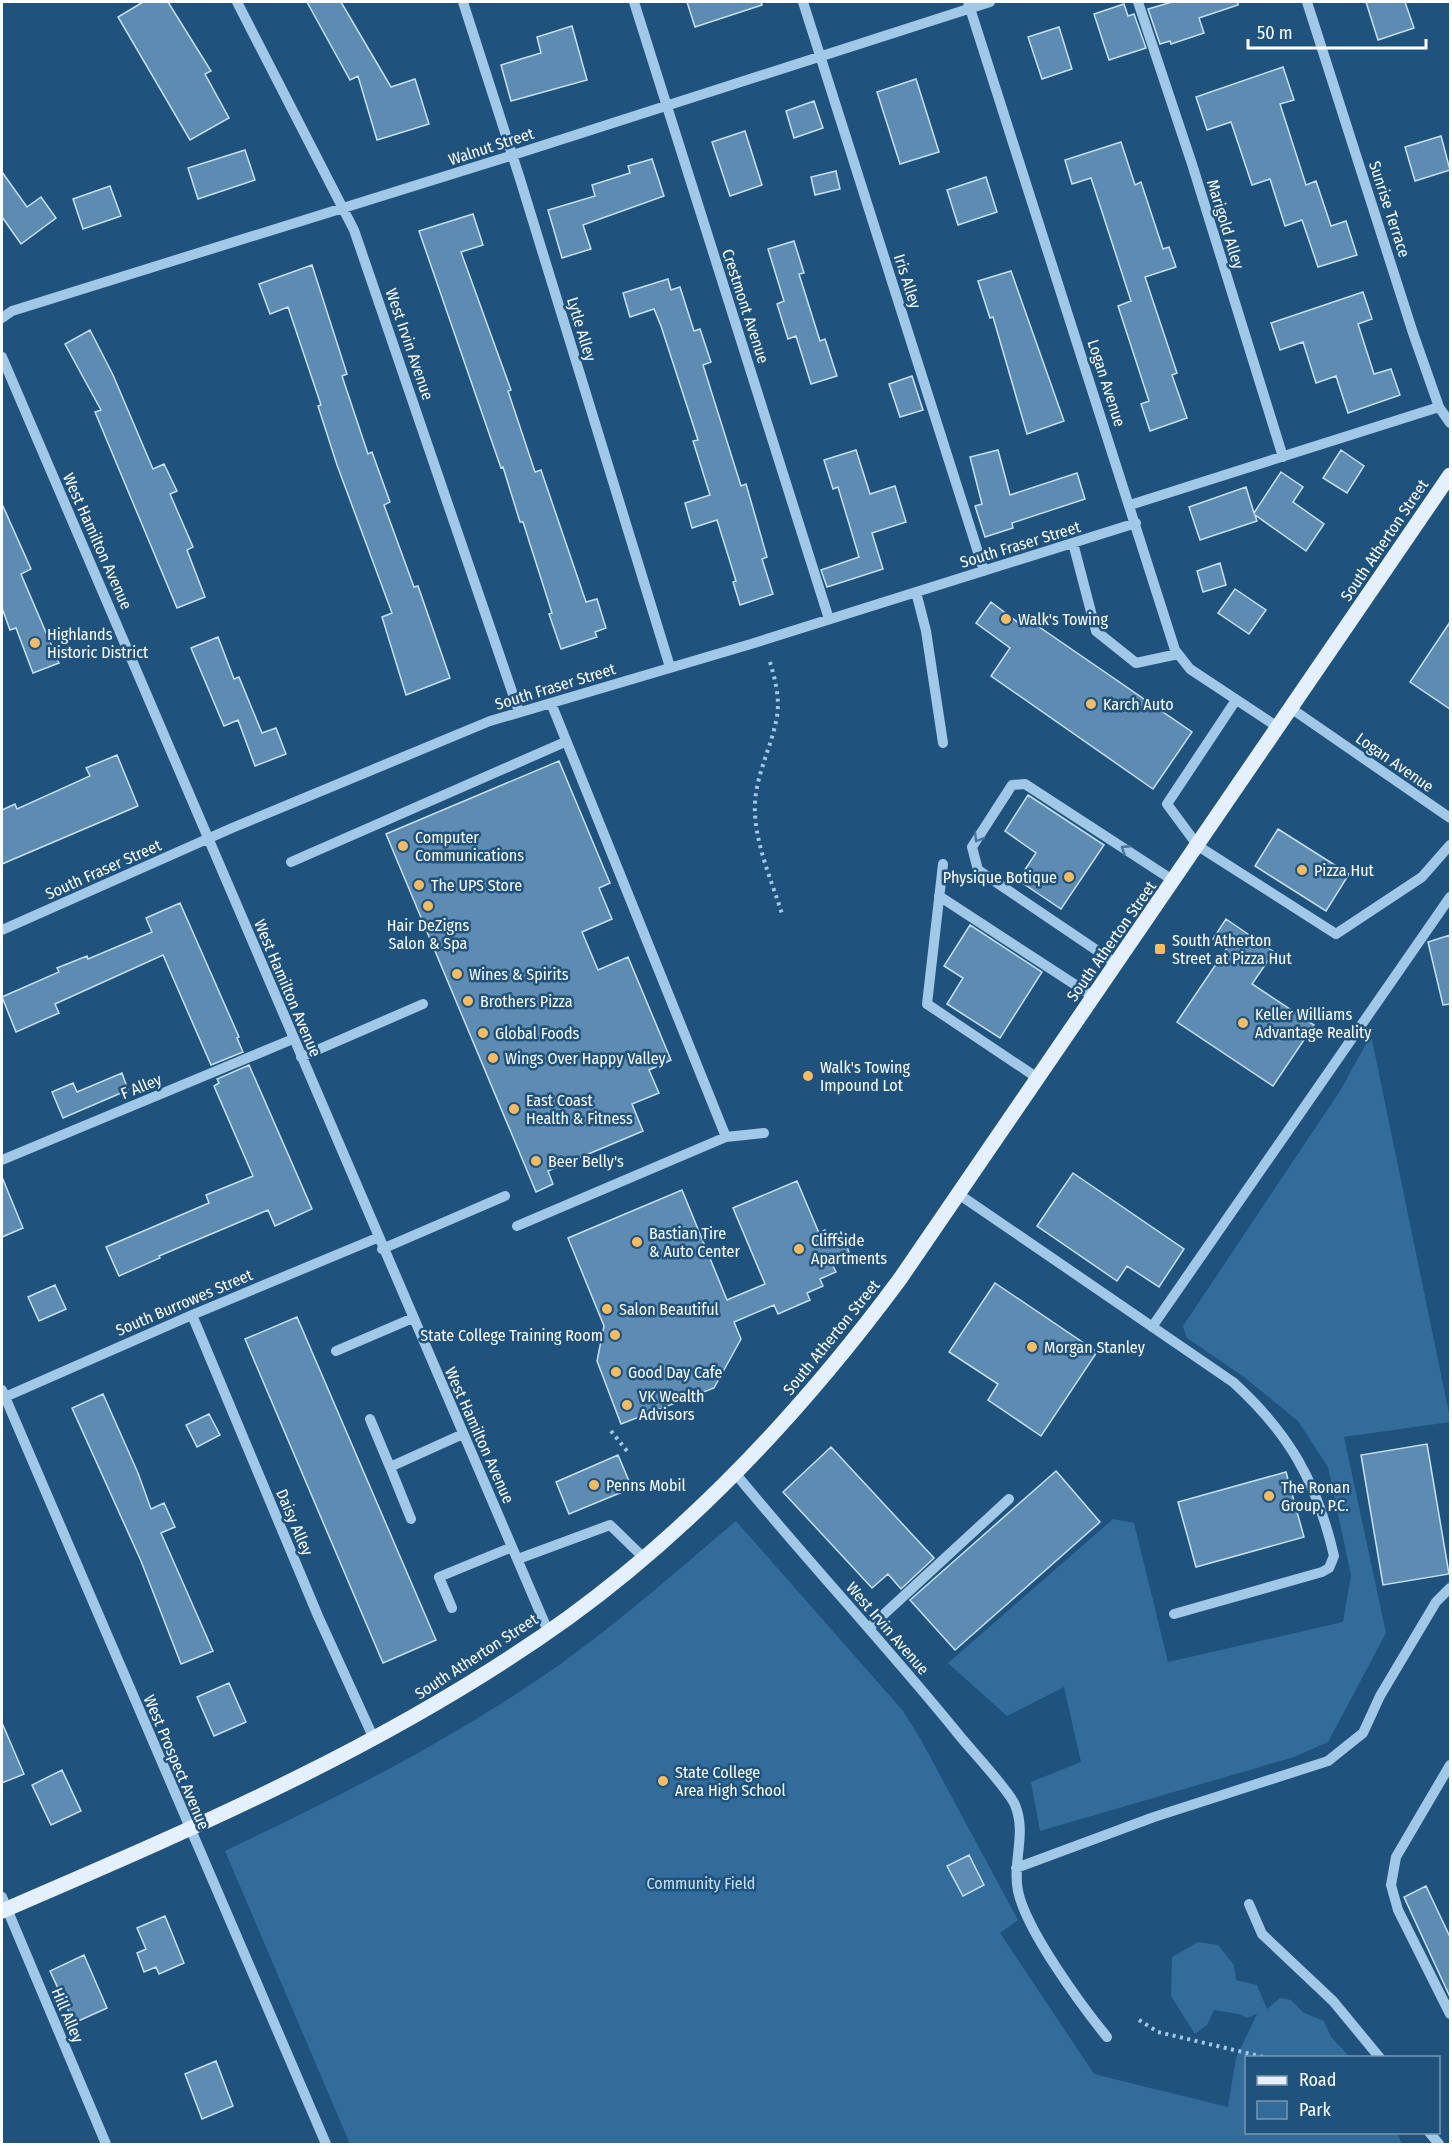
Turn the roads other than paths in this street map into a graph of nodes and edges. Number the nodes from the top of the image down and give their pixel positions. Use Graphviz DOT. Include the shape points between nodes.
graph roads {
  1 [pos="237,2"];
  2 [pos="463,2"];
  3 [pos="634,2"];
  4 [pos="803,2"];
  5 [pos="990,2"];
  6 [pos="1138,2"];
  7 [pos="1307,2"];
  8 [pos="969,5"];
  9 [pos="820,55"];
  10 [pos="668,105"];
  11 [pos="513,155"];
  12 [pos="345,207"];
  13 [pos="2,318"];
  14 [pos="2,357"];
  15 [pos="1439,407"];
  16 [pos="1450,423"];
  17 [pos="1283,456"];
  18 [pos="1450,475"];
  19 [pos="1130,505"];
  20 [pos="1136,523"];
  21 [pos="1072,543"];
  22 [pos="984,571"];
  23 [pos="916,592"];
  24 [pos="829,619"];
  25 [pos="1178,654"];
  26 [pos="670,667"];
  27 [pos="1236,700"];
  28 [pos="551,703"];
  29 [pos="1292,709"];
  30 [pos="519,712"];
  31 [pos="1279,728"];
  32 [pos="565,742"];
  33 [pos="943,743"];
  34 [pos="1450,818"];
  35 [pos="208,838"];
  36 [pos="1450,845"];
  37 [pos="1198,846"];
  38 [pos="291,862"];
  39 [pos="943,864"];
  40 [pos="1174,881"];
  41 [pos="939,896"];
  42 [pos="1450,897"];
  43 [pos="2,930"];
  44 [pos="1117,964"];
  45 [pos="1094,997"];
  46 [pos="423,1004"];
  47 [pos="293,1039"];
  48 [pos="301,1057"];
  49 [pos="1039,1079"];
  50 [pos="764,1133"];
  51 [pos="726,1137"];
  52 [pos="2,1160"];
  53 [pos="960,1195"];
  54 [pos="505,1196"];
  55 [pos="517,1226"];
  56 [pos="377,1238"];
  57 [pos="382,1249"];
  58 [pos="192,1315"];
  59 [pos="413,1318"];
  60 [pos="1152,1326"];
  61 [pos="336,1351"];
  62 [pos="3,1394"];
  63 [pos="370,1419"];
  64 [pos="463,1434"];
  65 [pos="390,1467"];
  66 [pos="735,1473"];
  67 [pos="1009,1499"];
  68 [pos="411,1519"];
  69 [pos="512,1547"];
  70 [pos="518,1558"];
  71 [pos="644,1558"];
  72 [pos="1450,1588"];
  73 [pos="453,1608"];
  74 [pos="1174,1614"];
  75 [pos="869,1628"];
  76 [pos="548,1631"];
  77 [pos="374,1739"];
  78 [pos="1450,1765"];
  79 [pos="189,1827"];
  80 [pos="1016,1868"];
  81 [pos="1249,1904"];
  82 [pos="3,1905"];
  83 [pos="1450,2014"];
  84 [pos="1107,2037"];
  85 [pos="1378,2056"];
  86 [pos="106,2145"];
  87 [pos="326,2145"];
  1 -- 12 [label="street, West Irvin Avenue"];
  2 -- 11 [label="street, Lytle Alley"];
  3 -- 10 [label="street, Crestmont Avenue"];
  4 -- 9 [label="street, Iris Alley"];
  5 -- 8 [label="street, Walnut Street"];
  6 -- 17 [label="street, Marigold Alley"];
  7 -- 15 [label="street, Sunrise Terrace"];
  8 -- 9 [label="street, Walnut Street"];
  8 -- 19 [label="street, Logan Avenue"];
  9 -- 10 [label="street, Walnut Street"];
  9 -- 22 [label="street, Iris Alley"];
  10 -- 11 [label="street, Walnut Street"];
  10 -- 24 [label="street, Crestmont Avenue"];
  11 -- 12 [label="street, Walnut Street"];
  11 -- 26 [label="street, Lytle Alley"];
  12 -- 13 [label="street, Walnut Street" via="23,308"];
  12 -- 30 [label="street, West Irvin Avenue"];
  14 -- 35 [label="street, West Hamilton Avenue"];
  15 -- 16 [label="street, Sunrise Terrace"];
  15 -- 17 [label="street"];
  17 -- 19 [label="street"];
  18 -- 29 [label="main road, South Atherton Street"];
  19 -- 20 [label="street, Logan Avenue"];
  20 -- 21 [label="street, South Fraser Street"];
  20 -- 25 [label="street, Logan Avenue"];
  21 -- 22 [label="street, South Fraser Street"];
  21 -- 25 [label="street" via="1096,630 1136,663"];
  22 -- 23 [label="street, South Fraser Street"];
  23 -- 24 [label="street, South Fraser Street"];
  23 -- 33 [label="street" via="926,630"];
  24 -- 26 [label="street, South Fraser Street"];
  25 -- 27 [label="street, Logan Avenue" via="1190,669"];
  26 -- 28 [label="street, South Fraser Street"];
  27 -- 31 [label="street, Logan Avenue"];
  27 -- 37 [label="street" via="1167,804"];
  28 -- 30 [label="street, South Fraser Street"];
  28 -- 32 [label="street"];
  29 -- 31 [label="main road, South Atherton Street"];
  29 -- 34 [label="street, Logan Avenue"];
  30 -- 35 [label="street, South Fraser Street"];
  31 -- 37 [label="main road, South Atherton Street"];
  32 -- 38 [label="street"];
  32 -- 51 [label="street"];
  35 -- 43 [label="street, South Fraser Street"];
  35 -- 47 [label="street, West Hamilton Avenue"];
  36 -- 37 [label="street" via="1422,877 1336,934"];
  37 -- 40 [label="main road, South Atherton Street"];
  39 -- 41 [label="street"];
  40 -- 44 [label="main road, South Atherton Street"];
  40 -- 44 [label="street, one-way" via="1025,784 1012,785 972,848 978,870"];
  41 -- 45 [label="street"];
  41 -- 49 [label="street" via="927,1004"];
  42 -- 60 [label="street"];
  44 -- 45 [label="main road, South Atherton Street"];
  45 -- 49 [label="main road, South Atherton Street"];
  46 -- 48 [label="street"];
  47 -- 48 [label="street, West Hamilton Avenue"];
  47 -- 52 [label="street, F Alley"];
  48 -- 56 [label="street, West Hamilton Avenue"];
  49 -- 53 [label="main road, South Atherton Street"];
  50 -- 51 [label="street"];
  51 -- 55 [label="street"];
  53 -- 60 [label="street"];
  53 -- 66 [label="main road, South Atherton Street" via="832,1368"];
  54 -- 57 [label="street"];
  56 -- 57 [label="street, West Hamilton Avenue"];
  56 -- 58 [label="street, South Burrowes Street"];
  57 -- 59 [label="street, West Hamilton Avenue"];
  58 -- 62 [label="street, South Burrowes Street"];
  58 -- 77 [label="street, Daisy Alley"];
  59 -- 61 [label="street"];
  59 -- 64 [label="street, West Hamilton Avenue"];
  60 -- 74 [label="street" via="1233,1382 1283,1434 1310,1478 1334,1556 1333,1563 1322,1572"];
  62 -- 79 [label="street, West Prospect Avenue"];
  63 -- 65 [label="street"];
  64 -- 65 [label="street"];
  64 -- 69 [label="street, West Hamilton Avenue"];
  65 -- 68 [label="street"];
  66 -- 71 [label="main road, South Atherton Street"];
  66 -- 75 [label="street, West Irvin Avenue"];
  67 -- 75 [label="street"];
  69 -- 70 [label="street, West Hamilton Avenue"];
  69 -- 73 [label="street" via="440,1577"];
  70 -- 71 [label="street" via="610,1525"];
  70 -- 76 [label="street, West Hamilton Avenue"];
  71 -- 76 [label="main road, South Atherton Street"];
  72 -- 80 [label="street" via="1436,1602 1380,1696 1363,1733 1328,1761 1154,1817"];
  75 -- 80 [label="street, West Irvin Avenue" via="1015,1805 1020,1836"];
  76 -- 77 [label="main road, South Atherton Street"];
  77 -- 79 [label="main road, South Atherton Street" via="304,1776"];
  78 -- 83 [label="street" via="1396,1857 1391,1886 1398,1910"];
  79 -- 82 [label="main road, South Atherton Street"];
  79 -- 87 [label="street, West Prospect Avenue"];
  80 -- 84 [label="street" via="1024,1911 1078,1999"];
  81 -- 85 [label="street" via="1262,1934 1333,2001"];
  82 -- 86 [label="street, Hill Alley"];
}
